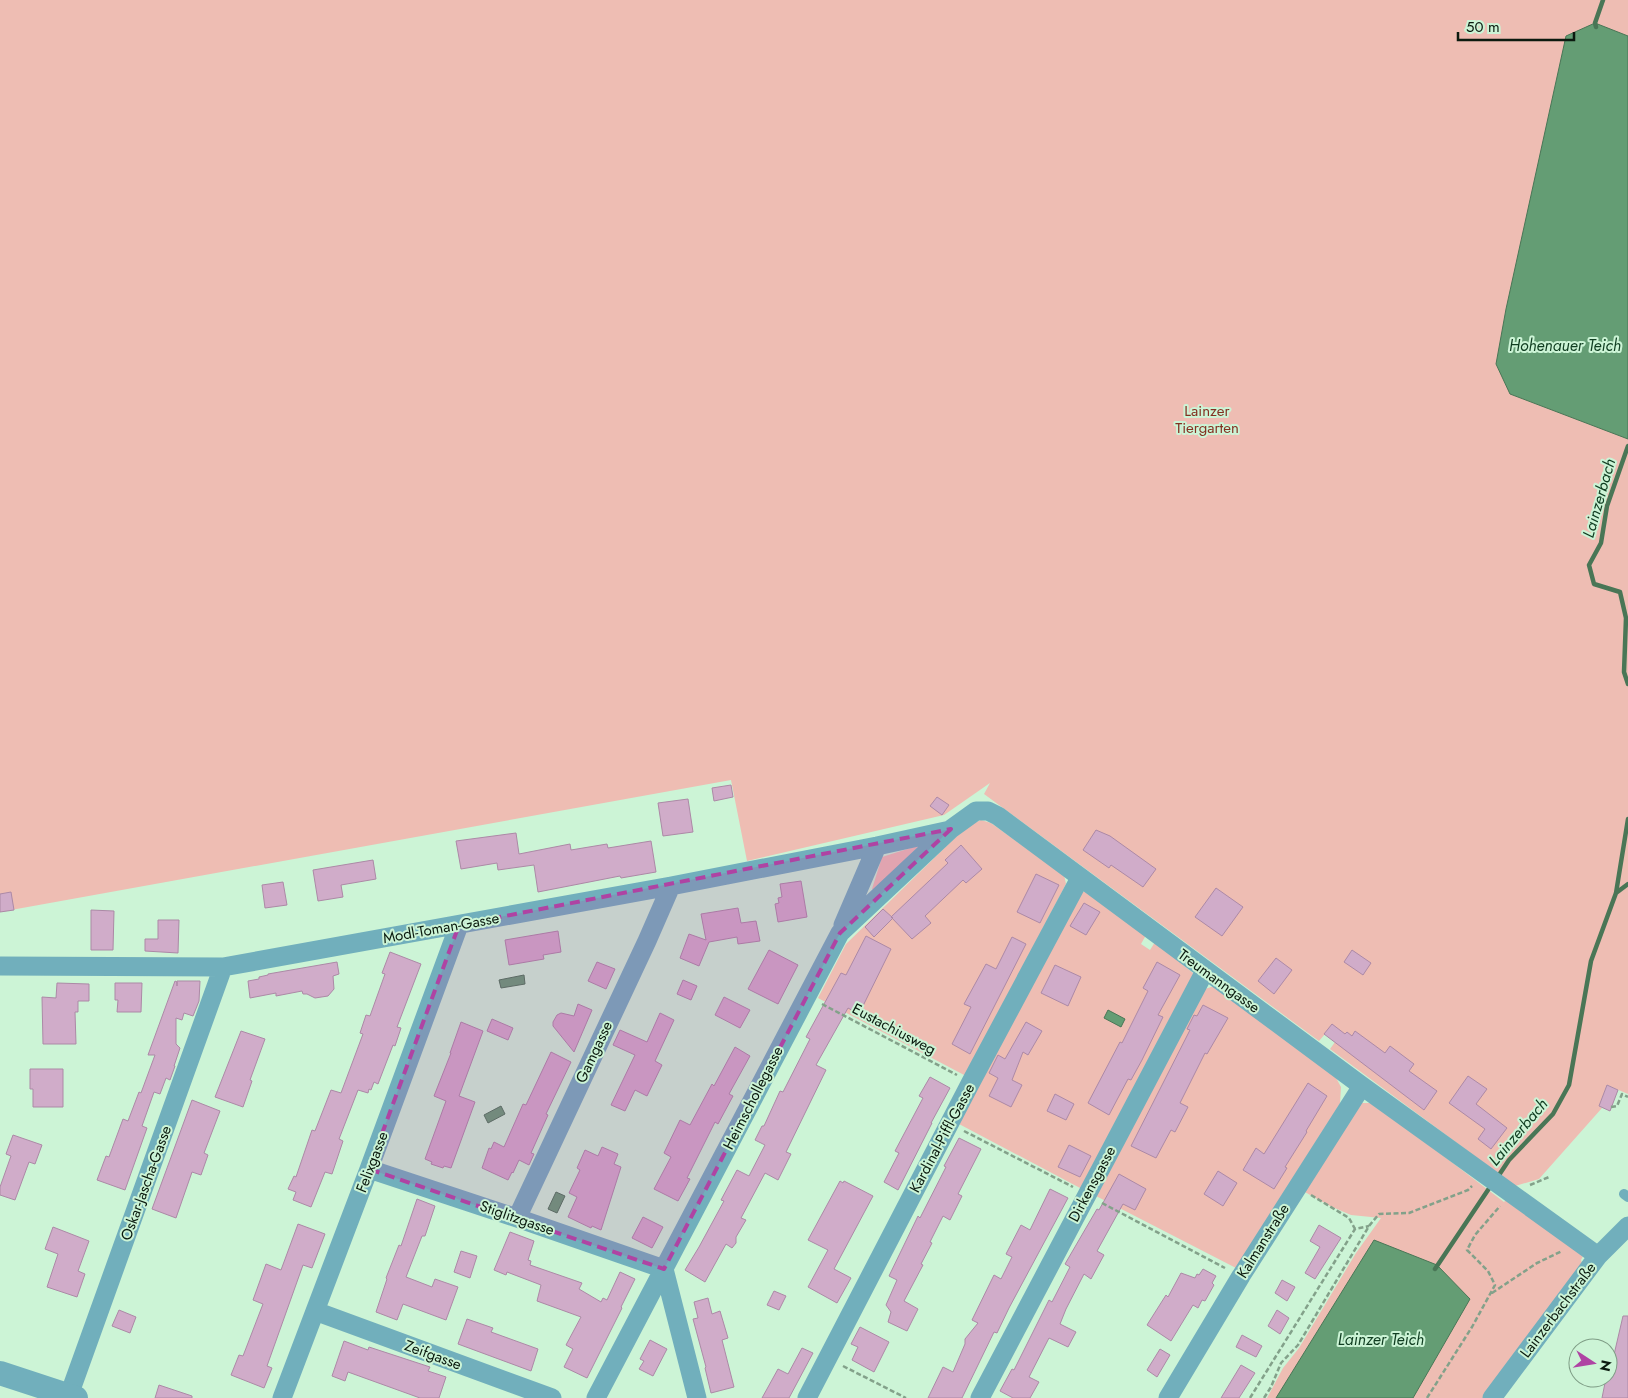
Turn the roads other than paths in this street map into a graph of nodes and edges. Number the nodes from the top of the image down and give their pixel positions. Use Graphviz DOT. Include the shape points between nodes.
graph roads {
  1 [pos="951,829"];
  2 [pos="877,846"];
  3 [pos="1080,878"];
  4 [pos="671,886"];
  5 [pos="459,925"];
  6 [pos="840,933"];
  7 [pos="0,966"];
  8 [pos="223,967"];
  9 [pos="1205,971"];
  10 [pos="1362,1086"];
  11 [pos="369,1169"];
  12 [pos="517,1218"];
  13 [pos="1628,1226"];
  14 [pos="1593,1262"];
  15 [pos="664,1269"];
  16 [pos="315,1311"];
  17 [pos="0,1373"];
  18 [pos="71,1397"];
  19 [pos="282,1398"];
  20 [pos="552,1398"];
  21 [pos="596,1398"];
  22 [pos="697,1398"];
  23 [pos="807,1398"];
  24 [pos="980,1398"];
  25 [pos="1168,1398"];
  26 [pos="1492,1398"];
  1 -- 2 [label="street, Modl-Toman-Gasse"];
  1 -- 3 [label="street, Treumanngasse" via="976,812 988,811"];
  1 -- 6 [label="street, Heimschollegasse"];
  2 -- 4 [label="street, Modl-Toman-Gasse"];
  2 -- 6 [label="street"];
  3 -- 9 [label="street, Treumanngasse"];
  3 -- 23 [label="street, Kardinal-Piffl-Gasse"];
  4 -- 5 [label="street, Modl-Toman-Gasse"];
  4 -- 12 [label="street, Gamgasse"];
  5 -- 8 [label="street, Modl-Toman-Gasse"];
  5 -- 11 [label="street, Felixgasse"];
  6 -- 15 [label="street, Heimschollegasse"];
  7 -- 8 [label="street, Modl-Toman-Gasse"];
  8 -- 18 [label="street, Oskar-Jascha-Gasse"];
  9 -- 10 [label="street, Treumanngasse"];
  9 -- 24 [label="street, Dirkensgasse"];
  10 -- 14 [label="street, Treumanngasse" via="1579,1243"];
  10 -- 25 [label="street, Kalmanstraße"];
  11 -- 12 [label="street, Stiglitzgasse"];
  11 -- 16 [label="street, Felixgasse"];
  12 -- 15 [label="street, Stiglitzgasse"];
  13 -- 14 [label="street, Lainzerbachstraße"];
  14 -- 26 [label="street, Lainzerbachstraße"];
  15 -- 21 [label="street, Heimschollegasse"];
  15 -- 22 [label="street"];
  16 -- 19 [label="street, Felixgasse"];
  16 -- 20 [label="street, Zeifgasse"];
  17 -- 18 [label="street"];
}
